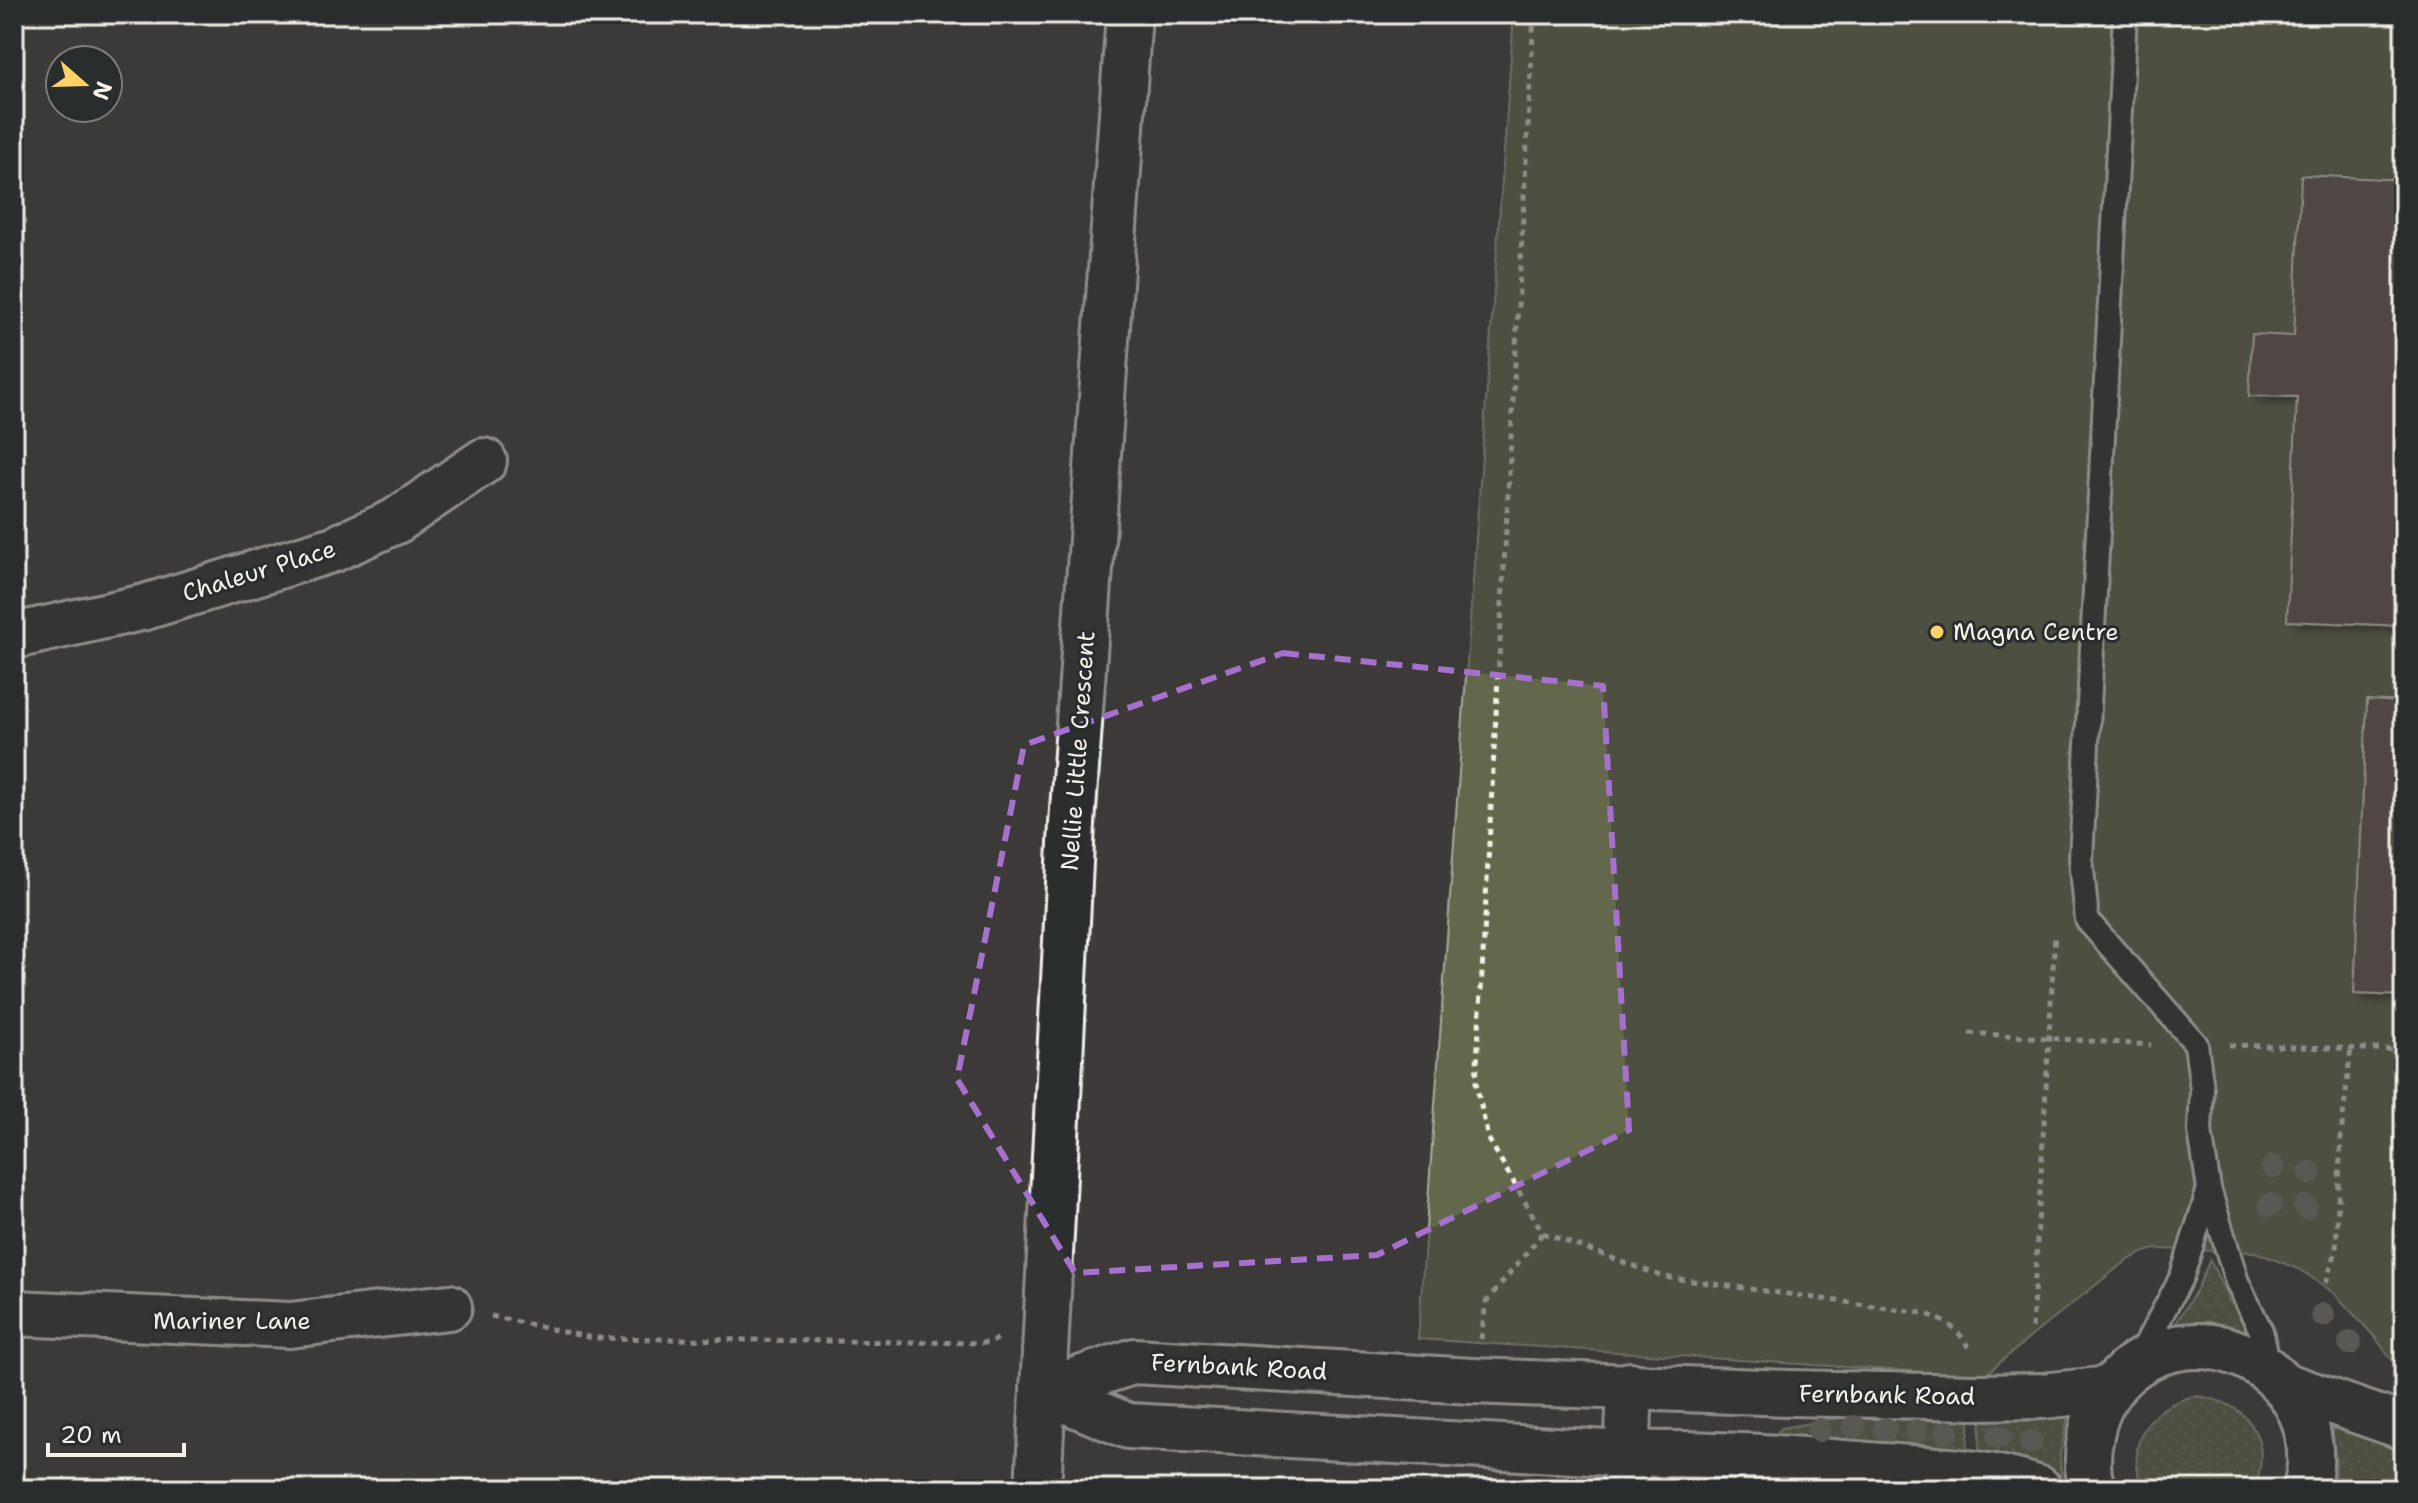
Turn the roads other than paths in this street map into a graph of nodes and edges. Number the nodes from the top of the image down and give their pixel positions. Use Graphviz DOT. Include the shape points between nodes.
graph roads {
  1 [pos="1129,14"];
  2 [pos="2125,14"];
  3 [pos="484,461"];
  4 [pos="14,636"];
  5 [pos="2209,1189"];
  6 [pos="449,1307"];
  7 [pos="14,1313"];
  8 [pos="2122,1378"];
  9 [pos="2277,1378"];
  10 [pos="1630,1385"];
  11 [pos="1043,1391"];
  12 [pos="2404,1427"];
  13 [pos="1626,1471"];
  14 [pos="1038,1489"];
  15 [pos="2039,1489"];
  16 [pos="2092,1489"];
  17 [pos="2305,1489"];
  1 -- 11 [label="street, Nellie Little Crescent" via="1073,808"];
  2 -- 5 [label="lane" via="2081,859 2087,920 2196,1044"];
  3 -- 4 [label="street, Chaleur Place" via="396,521 334,549 145,607"];
  5 -- 8 [label="lane" via="2182,1276"];
  5 -- 9 [label="lane" via="2237,1282"];
  6 -- 7 [label="street, Mariner Lane" via="290,1325"];
  8 -- 9 [label="street, Fernbank Road" via="2160,1353 2217,1346 2246,1355"];
  8 -- 10 [label="street, Fernbank Road" via="2042,1396 1975,1397"];
  8 -- 16 [label="street" via="2094,1419 2087,1452"];
  9 -- 12 [label="street"];
  9 -- 17 [label="street" via="2302,1413 2310,1446"];
  10 -- 11 [label="street, Fernbank Road" via="1135,1361"];
  10 -- 13 [label="street"];
  11 -- 13 [label="street" via="1128,1426"];
  11 -- 14 [label="street, Nellie Little Crescent"];
  13 -- 15 [label="street" via="1696,1452 1970,1473"];
}
